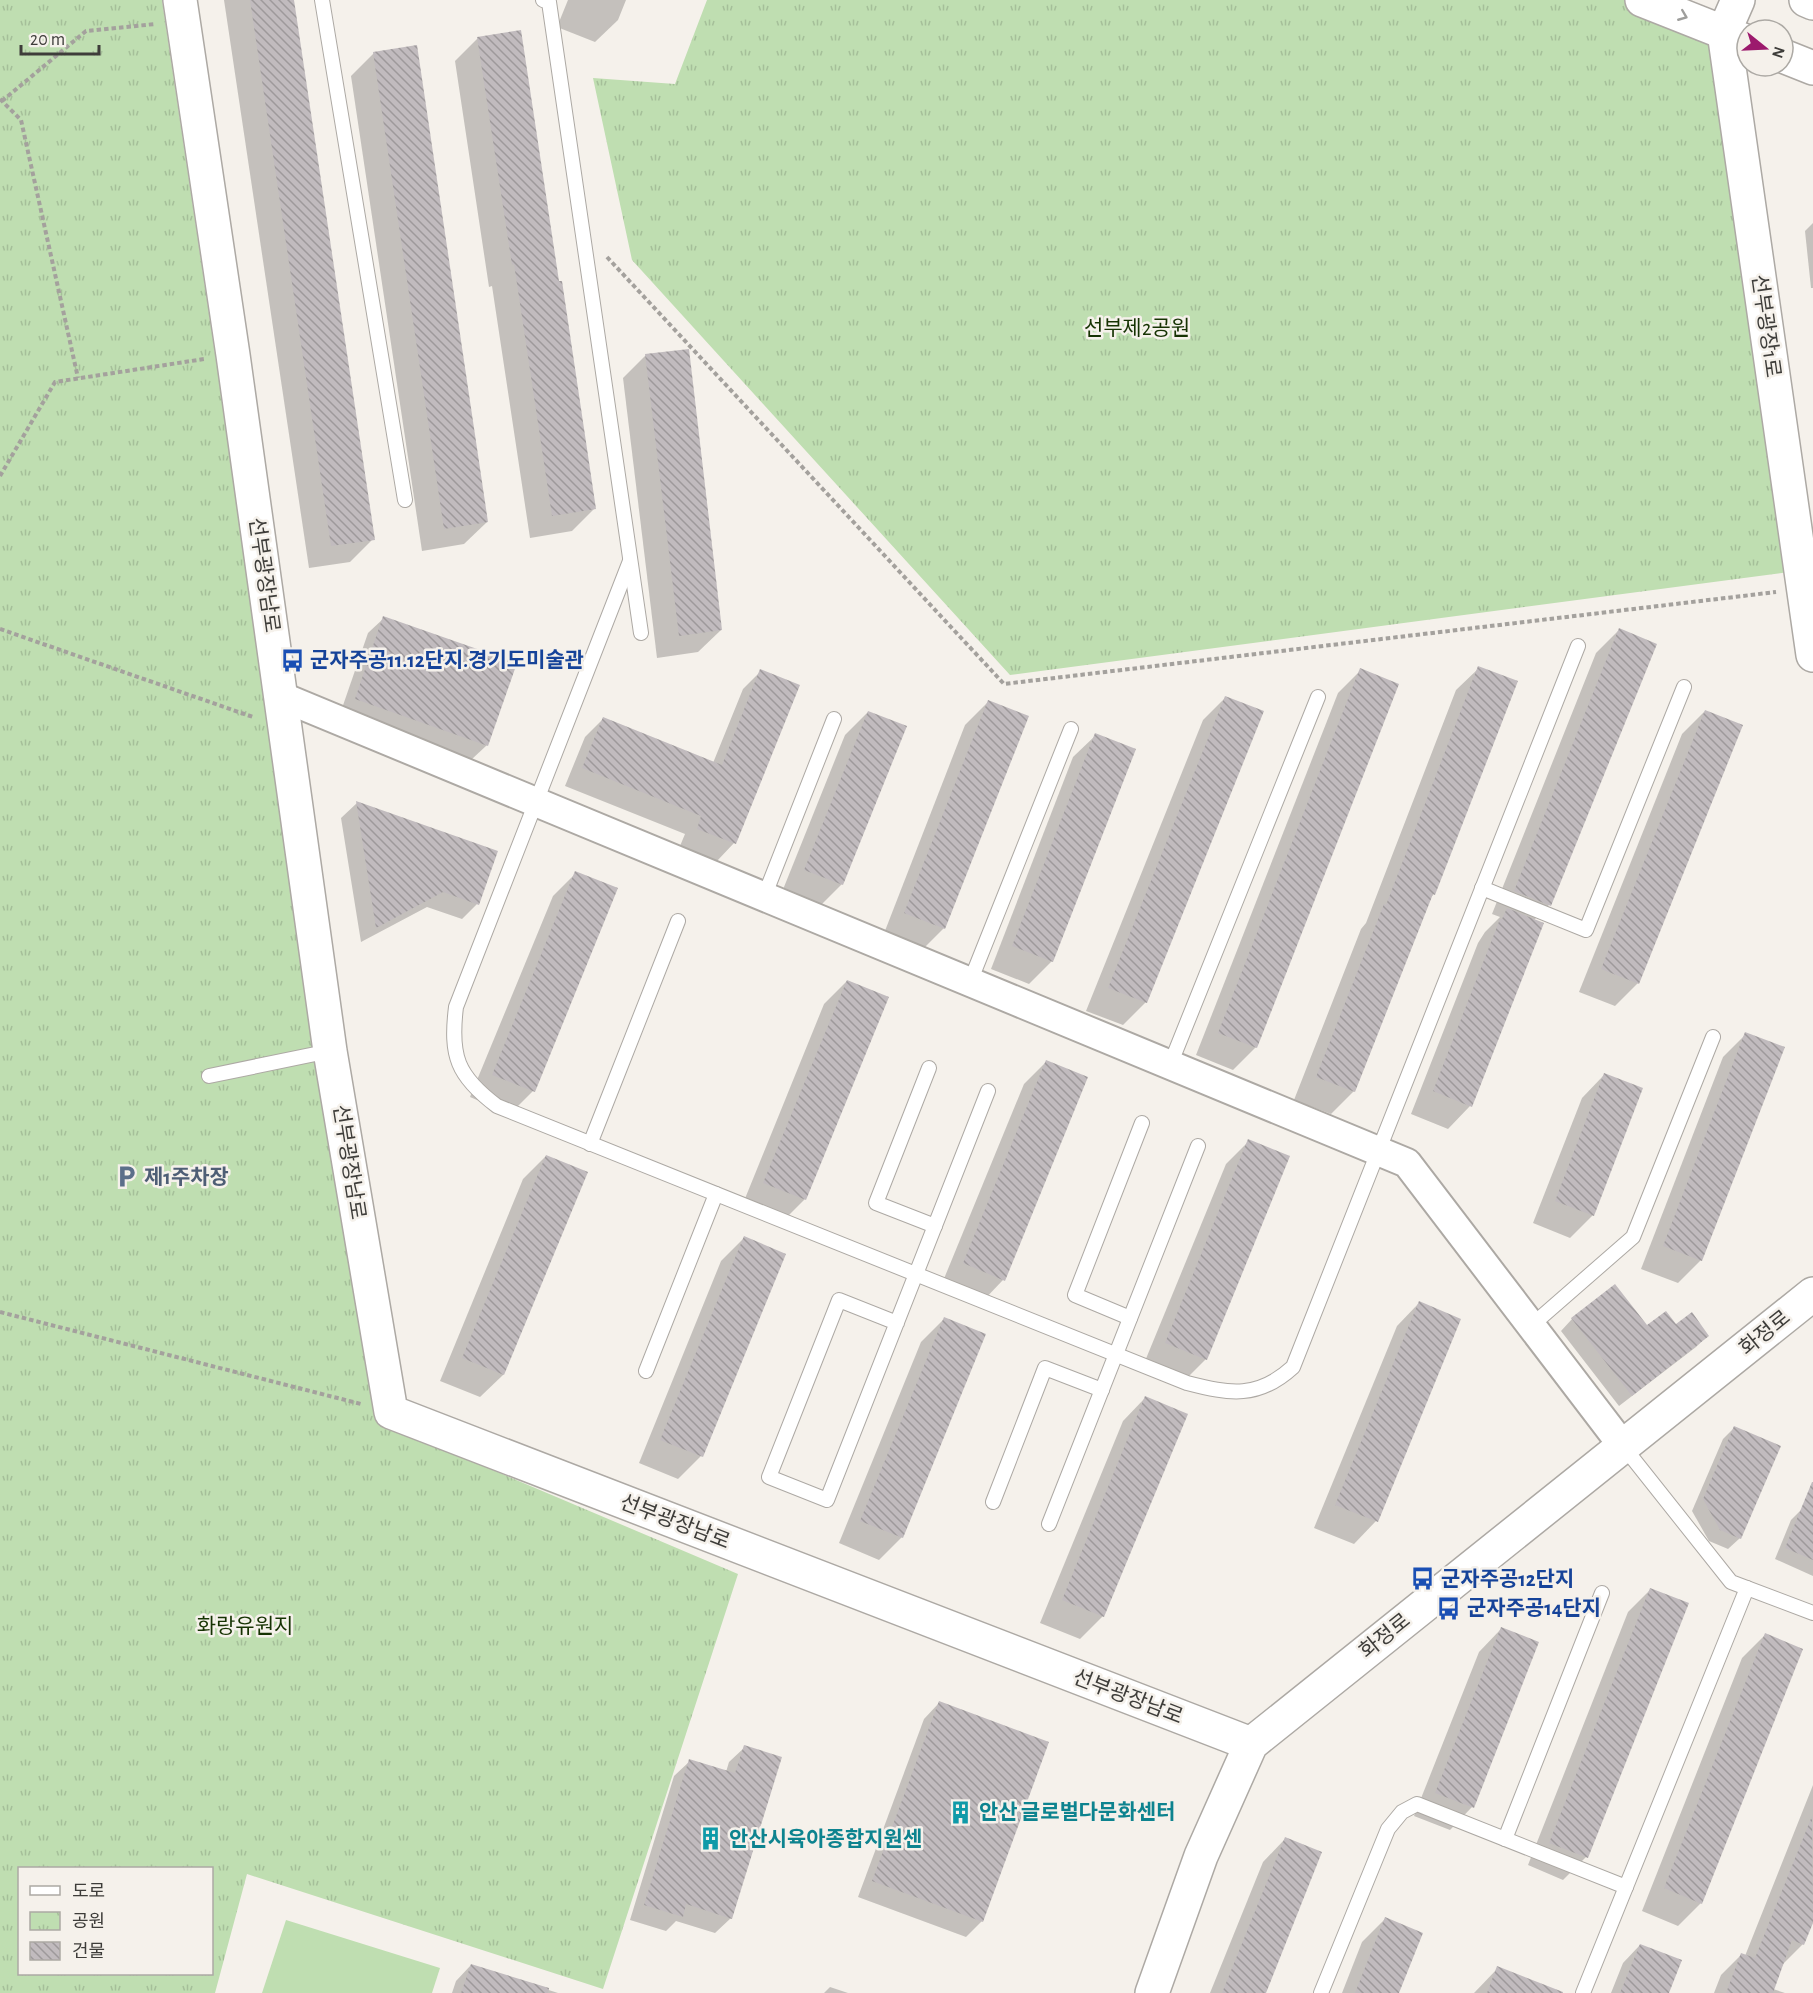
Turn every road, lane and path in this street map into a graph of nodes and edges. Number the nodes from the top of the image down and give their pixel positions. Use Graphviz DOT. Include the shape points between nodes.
graph roads {
  1 [pos="322,0"];
  2 [pos="1642,0"];
  3 [pos="1738,0"];
  4 [pos="1806,0"];
  5 [pos="547,1"];
  6 [pos="1813,3"];
  7 [pos="182,10"];
  8 [pos="1737,18"];
  9 [pos="1735,37"];
  10 [pos="1795,61"];
  11 [pos="1813,68"];
  12 [pos="1741,78"];
  13 [pos="1,100"];
  14 [pos="582,231"];
  15 [pos="233,355"];
  16 [pos="78,378"];
  17 [pos="0,476"];
  18 [pos="405,500"];
  19 [pos="630,561"];
  20 [pos="1808,588"];
  21 [pos="0,629"];
  22 [pos="641,633"];
  23 [pos="1578,646"];
  24 [pos="1813,655"];
  25 [pos="1684,687"];
  26 [pos="280,696"];
  27 [pos="1318,696"];
  28 [pos="834,719"];
  29 [pos="285,728"];
  30 [pos="1071,729"];
  31 [pos="536,802"];
  32 [pos="1482,888"];
  33 [pos="764,897"];
  34 [pos="678,921"];
  35 [pos="970,982"];
  36 [pos="1713,1037"];
  37 [pos="330,1051"];
  38 [pos="1170,1065"];
  39 [pos="929,1068"];
  40 [pos="209,1076"];
  41 [pos="988,1091"];
  42 [pos="1142,1124"];
  43 [pos="590,1144"];
  44 [pos="1198,1146"];
  45 [pos="1379,1151"];
  46 [pos="716,1194"];
  47 [pos="935,1226"];
  48 [pos="916,1274"];
  49 [pos="1813,1294"];
  50 [pos="0,1312"];
  51 [pos="1130,1318"];
  52 [pos="897,1323"];
  53 [pos="1531,1326"];
  54 [pos="1116,1355"];
  55 [pos="646,1371"];
  56 [pos="1101,1390"];
  57 [pos="391,1412"];
  58 [pos="1623,1446"];
  59 [pos="993,1502"];
  60 [pos="1049,1524"];
  61 [pos="1747,1588"];
  62 [pos="1602,1593"];
  63 [pos="1813,1613"];
  64 [pos="1251,1744"];
  65 [pos="1505,1839"];
  66 [pos="1626,1887"];
  67 [pos="1152,1993"];
  68 [pos="1321,1993"];
  69 [pos="1583,1993"];
  1 -- 18 [label="lane"];
  2 -- 9 [label="street, one-way"];
  3 -- 8 [label="street"];
  4 -- 6 [label="street"];
  5 -- 14 [label="lane"];
  7 -- 13 [label="path" via="86,31"];
  7 -- 15 [label="street, 선부광장남로"];
  10 -- 11 [label="street"];
  12 -- 20 [label="street, 선부광장1로"];
  13 -- 16 [label="path" via="21,120"];
  14 -- 19 [label="lane"];
  14 -- 20 [label="path" via="1004,684"];
  15 -- 16 [label="path"];
  15 -- 26 [label="street, 선부광장남로"];
  16 -- 17 [label="path" via="55,382"];
  19 -- 22 [label="lane"];
  19 -- 31 [label="lane"];
  20 -- 24 [label="street, 선부광장1로"];
  21 -- 29 [label="path"];
  23 -- 32 [label="lane"];
  25 -- 32 [label="lane" via="1586,930"];
  26 -- 29 [label="street, 선부광장남로"];
  26 -- 31 [label="street"];
  27 -- 38 [label="lane"];
  28 -- 33 [label="lane"];
  29 -- 37 [label="street, 선부광장남로"];
  30 -- 35 [label="lane"];
  31 -- 33 [label="street"];
  31 -- 43 [label="lane" via="456,1007 453,1035 458,1060 479,1092 497,1106"];
  32 -- 45 [label="lane"];
  33 -- 35 [label="street"];
  34 -- 43 [label="lane"];
  35 -- 38 [label="street"];
  36 -- 53 [label="lane" via="1633,1237"];
  37 -- 40 [label="lane"];
  37 -- 57 [label="street, 선부광장남로"];
  38 -- 45 [label="street"];
  39 -- 47 [label="lane" via="876,1203"];
  41 -- 47 [label="lane"];
  42 -- 51 [label="lane" via="1075,1296"];
  43 -- 46 [label="lane"];
  44 -- 51 [label="lane"];
  45 -- 53 [label="street" via="1407,1162"];
  45 -- 54 [label="lane" via="1293,1367 1278,1382 1238,1392 1213,1390"];
  46 -- 48 [label="lane"];
  46 -- 55 [label="lane"];
  47 -- 48 [label="lane"];
  48 -- 52 [label="lane"];
  48 -- 54 [label="lane"];
  49 -- 58 [label="street, 화정로"];
  50 -- 57 [label="path"];
  51 -- 54 [label="lane"];
  52 -- 52 [label="lane" via="827,1500 769,1477 839,1300"];
  53 -- 58 [label="street"];
  54 -- 56 [label="lane"];
  56 -- 59 [label="lane" via="1046,1368"];
  56 -- 60 [label="lane"];
  57 -- 64 [label="street, 선부광장남로"];
  58 -- 61 [label="lane" via="1731,1582"];
  58 -- 64 [label="street, 화정로"];
  61 -- 63 [label="lane"];
  61 -- 66 [label="lane"];
  62 -- 65 [label="lane"];
  64 -- 67 [label="street, 화정로" via="1201,1856"];
  65 -- 66 [label="lane"];
  65 -- 68 [label="lane" via="1417,1804 1402,1812 1388,1830"];
  66 -- 69 [label="lane"];
}
